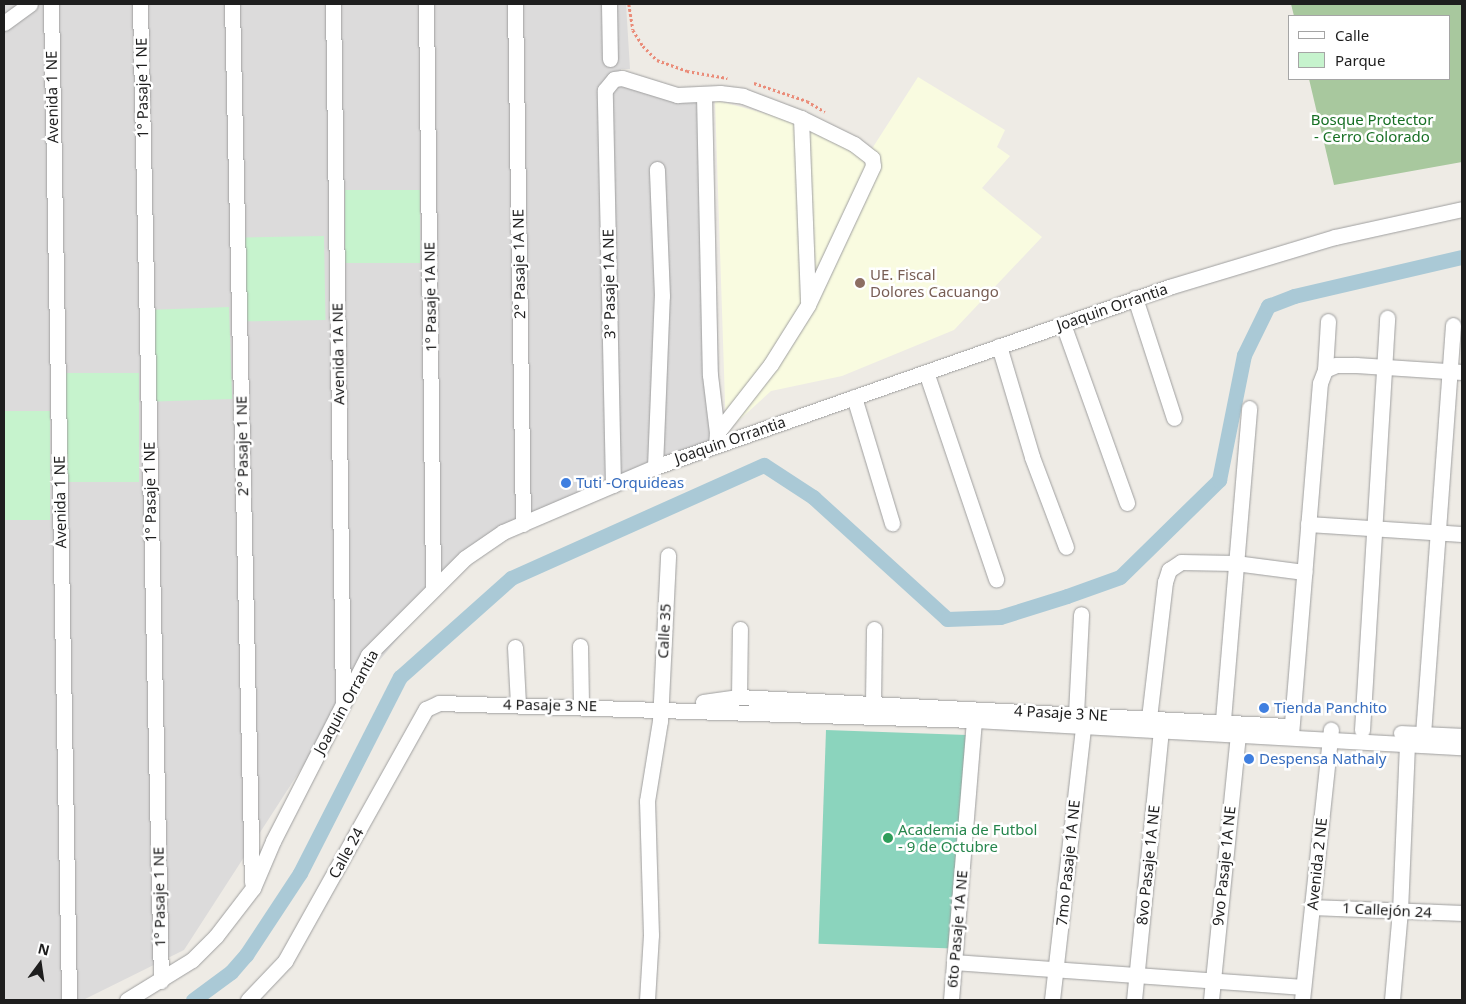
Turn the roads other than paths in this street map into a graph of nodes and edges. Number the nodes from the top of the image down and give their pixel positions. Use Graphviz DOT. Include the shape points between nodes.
graph roads {
  1 [pos="30,4"];
  2 [pos="51,4"];
  3 [pos="140,4"];
  4 [pos="232,4"];
  5 [pos="332,4"];
  6 [pos="426,4"];
  7 [pos="516,4"];
  8 [pos="609,4"];
  9 [pos="4,23"];
  10 [pos="610,60"];
  11 [pos="704,95"];
  12 [pos="801,118"];
  13 [pos="657,169"];
  14 [pos="1462,209"];
  15 [pos="1135,298"];
  16 [pos="808,304"];
  17 [pos="1387,318"];
  18 [pos="1328,321"];
  19 [pos="1064,324"];
  20 [pos="1453,325"];
  21 [pos="999,346"];
  22 [pos="1384,367"];
  23 [pos="1325,370"];
  24 [pos="926,372"];
  25 [pos="1456,372"];
  26 [pos="854,397"];
  27 [pos="1249,408"];
  28 [pos="1174,418"];
  29 [pos="716,439"];
  30 [pos="655,467"];
  31 [pos="613,485"];
  32 [pos="1127,503"];
  33 [pos="892,523"];
  34 [pos="523,524"];
  35 [pos="1308,524"];
  36 [pos="1374,528"];
  37 [pos="1438,532"];
  38 [pos="1462,534"];
  39 [pos="1066,546"];
  40 [pos="668,555"];
  41 [pos="1235,563"];
  42 [pos="1304,572"];
  43 [pos="996,580"];
  44 [pos="433,589"];
  45 [pos="1081,614"];
  46 [pos="874,629"];
  47 [pos="740,630"];
  48 [pos="580,646"];
  49 [pos="515,647"];
  50 [pos="739,697"];
  51 [pos="439,702"];
  52 [pos="873,703"];
  53 [pos="343,704"];
  54 [pos="518,704"];
  55 [pos="582,705"];
  56 [pos="661,707"];
  57 [pos="975,714"];
  58 [pos="1149,718"];
  59 [pos="1079,720"];
  60 [pos="1223,720"];
  61 [pos="1161,729"];
  62 [pos="1362,730"];
  63 [pos="1291,731"];
  64 [pos="1238,733"];
  65 [pos="1331,733"];
  66 [pos="1423,734"];
  67 [pos="1462,736"];
  68 [pos="1407,743"];
  69 [pos="1462,747"];
  70 [pos="253,888"];
  71 [pos="1312,907"];
  72 [pos="1400,910"];
  73 [pos="1462,913"];
  74 [pos="954,962"];
  75 [pos="1057,968"];
  76 [pos="1137,974"];
  77 [pos="1212,979"];
  78 [pos="161,981"];
  79 [pos="1303,994"];
  80 [pos="69,1000"];
  81 [pos="127,1000"];
  82 [pos="248,1000"];
  83 [pos="647,1000"];
  84 [pos="951,1000"];
  85 [pos="1052,1000"];
  86 [pos="1134,1000"];
  87 [pos="1211,1000"];
  88 [pos="1392,1000"];
  1 -- 9 [label="street"];
  2 -- 80 [label="street, Avenida 1 NE"];
  3 -- 78 [label="street, 1° Pasaje 1 NE"];
  4 -- 70 [label="street, 2° Pasaje 1 NE"];
  5 -- 53 [label="street, Avenida 1A NE"];
  6 -- 44 [label="street, 1° Pasaje 1A NE"];
  7 -- 34 [label="street, 2° Pasaje 1A NE"];
  8 -- 10 [label="street"];
  11 -- 12 [label="street" via="743,96"];
  11 -- 29 [label="street" via="710,375"];
  11 -- 31 [label="street, 3° Pasaje 1A NE" via="676,95 622,78 608,83 605,90"];
  12 -- 16 [label="street"];
  12 -- 16 [label="street" via="866,152 872,158 873,166"];
  13 -- 30 [label="street" via="662,296"];
  14 -- 15 [label="street, Joaquin Orrantia" via="1278,253"];
  15 -- 19 [label="street, Joaquin Orrantia"];
  15 -- 28 [label="street"];
  16 -- 29 [label="street" via="771,364"];
  17 -- 22 [label="street"];
  18 -- 23 [label="street"];
  19 -- 21 [label="street, Joaquin Orrantia"];
  19 -- 32 [label="street"];
  20 -- 25 [label="street"];
  21 -- 24 [label="street, Joaquin Orrantia"];
  21 -- 39 [label="street" via="1032,456"];
  22 -- 23 [label="street" via="1336,365"];
  22 -- 25 [label="street"];
  22 -- 36 [label="street"];
  23 -- 35 [label="street" via="1320,382"];
  24 -- 26 [label="street, Joaquin Orrantia"];
  24 -- 43 [label="street"];
  25 -- 37 [label="street"];
  26 -- 29 [label="street, Joaquin Orrantia"];
  26 -- 33 [label="street"];
  27 -- 41 [label="street"];
  29 -- 30 [label="street, Joaquin Orrantia"];
  30 -- 31 [label="street, Joaquin Orrantia"];
  31 -- 34 [label="street, Joaquin Orrantia"];
  34 -- 44 [label="street, Joaquin Orrantia" via="503,532 465,558"];
  35 -- 36 [label="street"];
  35 -- 42 [label="street"];
  36 -- 37 [label="street"];
  36 -- 62 [label="street"];
  37 -- 38 [label="street"];
  37 -- 66 [label="street"];
  40 -- 56 [label="street, Calle 35"];
  41 -- 42 [label="street"];
  41 -- 58 [label="street" via="1181,562 1169,570"];
  41 -- 60 [label="street"];
  42 -- 63 [label="street"];
  44 -- 53 [label="street, Joaquin Orrantia" via="368,655"];
  45 -- 59 [label="street, 7mo Pasaje 1A NE"];
  46 -- 52 [label="street"];
  47 -- 50 [label="street"];
  48 -- 55 [label="street"];
  49 -- 54 [label="street"];
  50 -- 52 [label="street, 4 Pasaje 3 NE"];
  50 -- 56 [label="street, 4 Pasaje 3 NE"];
  51 -- 54 [label="street, 4 Pasaje 3 NE"];
  51 -- 82 [label="street, Calle 24" via="426,709 285,961"];
  52 -- 57 [label="street, 4 Pasaje 3 NE"];
  53 -- 70 [label="street, Joaquin Orrantia"];
  54 -- 55 [label="street, 4 Pasaje 3 NE"];
  55 -- 56 [label="street, 4 Pasaje 3 NE"];
  56 -- 57 [label="street, 4 Pasaje 3 NE"];
  56 -- 83 [label="street, Calle 35" via="647,801 651,936"];
  57 -- 59 [label="street, 4 Pasaje 3 NE"];
  57 -- 74 [label="street, 6to Pasaje 1A NE"];
  58 -- 59 [label="street, 4 Pasaje 3 NE"];
  58 -- 60 [label="street, 4 Pasaje 3 NE"];
  59 -- 61 [label="street, 4 Pasaje 3 NE"];
  59 -- 75 [label="street, 7mo Pasaje 1A NE"];
  60 -- 63 [label="street, 4 Pasaje 3 NE"];
  61 -- 64 [label="street, 4 Pasaje 3 NE"];
  61 -- 76 [label="street, 8vo Pasaje 1A NE"];
  62 -- 65 [label="street, 4 Pasaje 3 NE"];
  62 -- 66 [label="street, 4 Pasaje 3 NE"];
  63 -- 64 [label="street, 4 Pasaje 3 NE"];
  63 -- 65 [label="street, 4 Pasaje 3 NE"];
  64 -- 77 [label="street, 9vo Pasaje 1A NE"];
  65 -- 68 [label="street, 4 Pasaje 3 NE"];
  65 -- 71 [label="street, Avenida 2 NE"];
  66 -- 67 [label="street, 4 Pasaje 3 NE"];
  68 -- 69 [label="street, 4 Pasaje 3 NE"];
  68 -- 72 [label="street"];
  70 -- 78 [label="street, Joaquin Orrantia" via="216,936 192,960"];
  71 -- 72 [label="street, 1 Callejón 24"];
  71 -- 79 [label="street, Avenida 2 NE"];
  72 -- 73 [label="street, 1 Callejón 24"];
  72 -- 88 [label="street"];
  74 -- 75 [label="street"];
  74 -- 84 [label="street, 6to Pasaje 1A NE"];
  75 -- 76 [label="street"];
  75 -- 85 [label="street, 7mo Pasaje 1A NE"];
  76 -- 77 [label="street"];
  76 -- 86 [label="street, 8vo Pasaje 1A NE"];
  77 -- 79 [label="street"];
  77 -- 87 [label="street, 9vo Pasaje 1A NE"];
  78 -- 81 [label="street, Joaquin Orrantia"];
}
